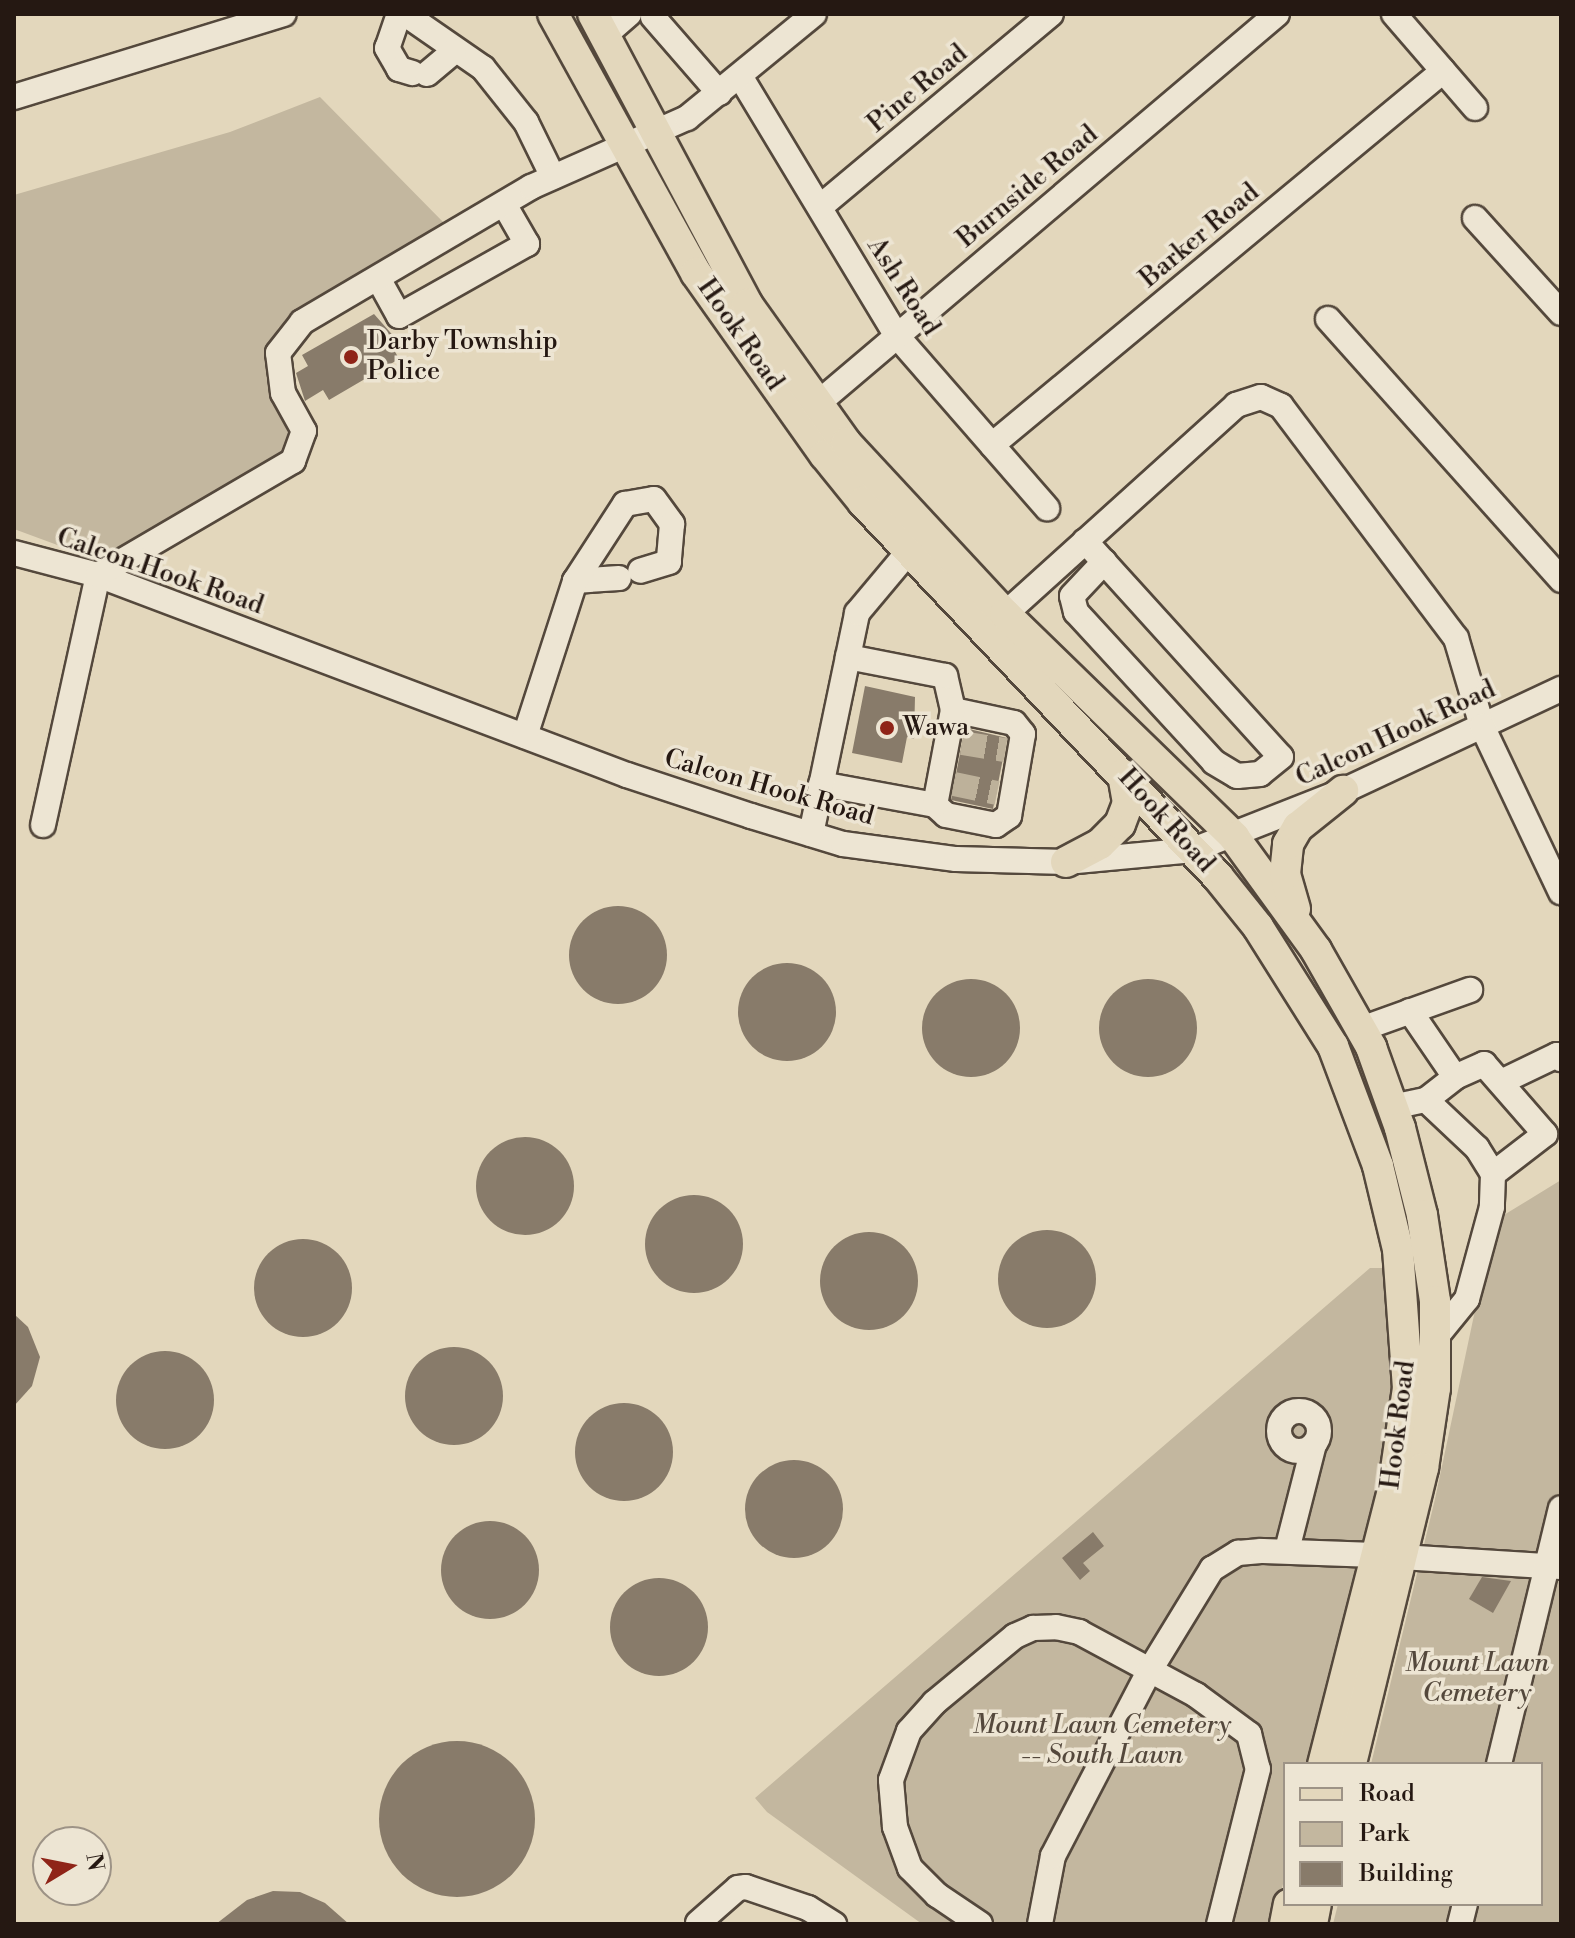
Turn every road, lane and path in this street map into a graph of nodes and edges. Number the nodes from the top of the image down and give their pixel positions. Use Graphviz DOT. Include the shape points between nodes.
graph roads {
  1 [pos="284,14"];
  2 [pos="402,14"];
  3 [pos="553,14"];
  4 [pos="814,14"];
  5 [pos="1051,14"];
  6 [pos="1277,14"];
  7 [pos="1394,14"];
  8 [pos="641,16"];
  9 [pos="599,24"];
  10 [pos="454,51"];
  11 [pos="1443,71"];
  12 [pos="740,76"];
  13 [pos="719,93"];
  14 [pos="14,97"];
  15 [pos="1475,108"];
  16 [pos="659,134"];
  17 [pos="625,149"];
  18 [pos="553,177"];
  19 [pos="504,204"];
  20 [pos="820,207"];
  21 [pos="1475,218"];
  22 [pos="379,280"];
  23 [pos="1561,313"];
  24 [pos="1328,319"];
  25 [pos="896,335"];
  26 [pos="817,404"];
  27 [pos="992,445"];
  28 [pos="1047,508"];
  29 [pos="1085,541"];
  30 [pos="909,551"];
  31 [pos="14,553"];
  32 [pos="1104,562"];
  33 [pos="98,575"];
  34 [pos="1561,580"];
  35 [pos="575,581"];
  36 [pos="1005,614"];
  37 [pos="848,657"];
  38 [pos="1561,689"];
  39 [pos="953,710"];
  40 [pos="1482,726"];
  41 [pos="525,736"];
  42 [pos="1123,774"];
  43 [pos="821,784"];
  44 [pos="1343,791"];
  45 [pos="935,805"];
  46 [pos="43,825"];
  47 [pos="811,834"];
  48 [pos="1234,837"];
  49 [pos="1193,850"];
  50 [pos="1066,862"];
  51 [pos="1561,892"];
  52 [pos="1316,950"];
  53 [pos="1470,990"];
  54 [pos="1410,1011"];
  55 [pos="1361,1029"];
  56 [pos="1561,1059"];
  57 [pos="1455,1077"];
  58 [pos="1501,1082"];
  59 [pos="1426,1100"];
  60 [pos="1392,1107"];
  61 [pos="1493,1174"];
  62 [pos="1436,1337"];
  63 [pos="1304,1448"];
  64 [pos="1561,1508"];
  65 [pos="1287,1550"];
  66 [pos="1389,1556"];
  67 [pos="1554,1566"];
  68 [pos="1150,1670"];
  69 [pos="1324,1762"];
  70 [pos="1351,1762"];
  71 [pos="1500,1762"];
  72 [pos="698,1923"];
  73 [pos="834,1924"];
  74 [pos="980,1924"];
  75 [pos="1040,1924"];
  76 [pos="1219,1924"];
  1 -- 14 [label="street"];
  2 -- 10 [label="street"];
  2 -- 10 [label="street" via="387,48 399,69 420,74"];
  3 -- 17 [label="main road, Hook Road"];
  4 -- 12 [label="street"];
  5 -- 20 [label="street, Pine Road"];
  6 -- 25 [label="street, Burnside Road"];
  7 -- 11 [label="street"];
  8 -- 9 [label="street"];
  8 -- 13 [label="street"];
  9 -- 16 [label="main road, Hook Road"];
  10 -- 18 [label="street" via="483,68 526,122"];
  11 -- 15 [label="street"];
  11 -- 27 [label="street, Barker Road"];
  12 -- 13 [label="street"];
  12 -- 20 [label="street, Ash Road"];
  13 -- 16 [label="street"];
  16 -- 17 [label="street"];
  16 -- 26 [label="main road, Hook Road" via="747,304"];
  17 -- 18 [label="street"];
  17 -- 30 [label="main road, Hook Road" via="696,273 744,342 825,455"];
  18 -- 19 [label="street"];
  19 -- 22 [label="street"];
  19 -- 22 [label="street" via="527,244 399,316"];
  20 -- 25 [label="street, Ash Road"];
  21 -- 23 [label="street"];
  22 -- 33 [label="street" via="302,322 278,353 283,393 304,431 293,461"];
  24 -- 34 [label="street"];
  25 -- 26 [label="street, Burnside Road"];
  25 -- 27 [label="street, Ash Road"];
  26 -- 36 [label="main road, Hook Road" via="880,485"];
  27 -- 28 [label="street, Ash Road"];
  29 -- 32 [label="street"];
  29 -- 36 [label="street"];
  29 -- 40 [label="street" via="1236,405 1261,397 1281,406 1456,638"];
  30 -- 37 [label="street" via="867,595 857,613"];
  30 -- 42 [label="main road, Hook Road"];
  31 -- 33 [label="street, Calcon Hook Road"];
  32 -- 32 [label="street" via="1281,757 1260,774 1237,776 1214,762 1076,612 1072,596"];
  33 -- 41 [label="street, Calcon Hook Road"];
  33 -- 46 [label="street"];
  35 -- 35 [label="street" via="625,504 654,499 672,524 669,562 630,574"];
  35 -- 41 [label="street"];
  36 -- 48 [label="main road, Hook Road"];
  37 -- 39 [label="street" via="945,676"];
  37 -- 43 [label="street"];
  38 -- 40 [label="street, Calcon Hook Road"];
  39 -- 45 [label="street" via="955,741 947,782"];
  39 -- 45 [label="street" via="1014,723 1023,734 1012,752 1005,794 1009,816 996,825 946,815"];
  40 -- 44 [label="street, Calcon Hook Road"];
  40 -- 51 [label="street"];
  41 -- 47 [label="street, Calcon Hook Road"];
  42 -- 49 [label="main road, Hook Road"];
  42 -- 50 [label="main road" via="1128,803 1120,824 1100,844"];
  43 -- 45 [label="street"];
  43 -- 47 [label="street"];
  44 -- 48 [label="street, Calcon Hook Road"];
  44 -- 52 [label="main road" via="1298,827 1284,862 1293,905"];
  47 -- 50 [label="street, Calcon Hook Road" via="956,859"];
  48 -- 49 [label="street, Calcon Hook Road"];
  48 -- 52 [label="main road, Hook Road"];
  49 -- 50 [label="street, Calcon Hook Road"];
  49 -- 66 [label="main road, Hook Road" via="1258,927 1314,1014 1357,1100 1378,1166 1398,1249 1408,1388"];
  52 -- 55 [label="main road, Hook Road"];
  53 -- 54 [label="street"];
  54 -- 55 [label="street"];
  54 -- 57 [label="street"];
  55 -- 60 [label="main road, Hook Road"];
  56 -- 58 [label="street" via="1557,1055"];
  57 -- 58 [label="street" via="1484,1064"];
  57 -- 59 [label="street"];
  58 -- 61 [label="street" via="1545,1134"];
  59 -- 60 [label="street"];
  59 -- 61 [label="street" via="1477,1148"];
  60 -- 62 [label="main road, Hook Road" via="1425,1231"];
  61 -- 62 [label="street" via="1492,1207 1467,1299"];
  62 -- 66 [label="main road, Hook Road" via="1431,1423"];
  63 -- 65 [label="street" via="1307,1474"];
  64 -- 67 [label="street"];
  65 -- 66 [label="street"];
  65 -- 68 [label="street" via="1238,1553 1212,1569"];
  66 -- 67 [label="street"];
  66 -- 69 [label="main road, Hook Road"];
  66 -- 70 [label="main road, Hook Road"];
  67 -- 71 [label="street"];
  68 -- 74 [label="street" via="1079,1632 1033,1628 1015,1636 934,1703 909,1731 891,1780 895,1827 910,1868 937,1895"];
  68 -- 75 [label="street" via="1053,1856"];
  68 -- 76 [label="street" via="1242,1725 1255,1746 1258,1769"];
  72 -- 73 [label="street" via="746,1887 808,1908"];
}
